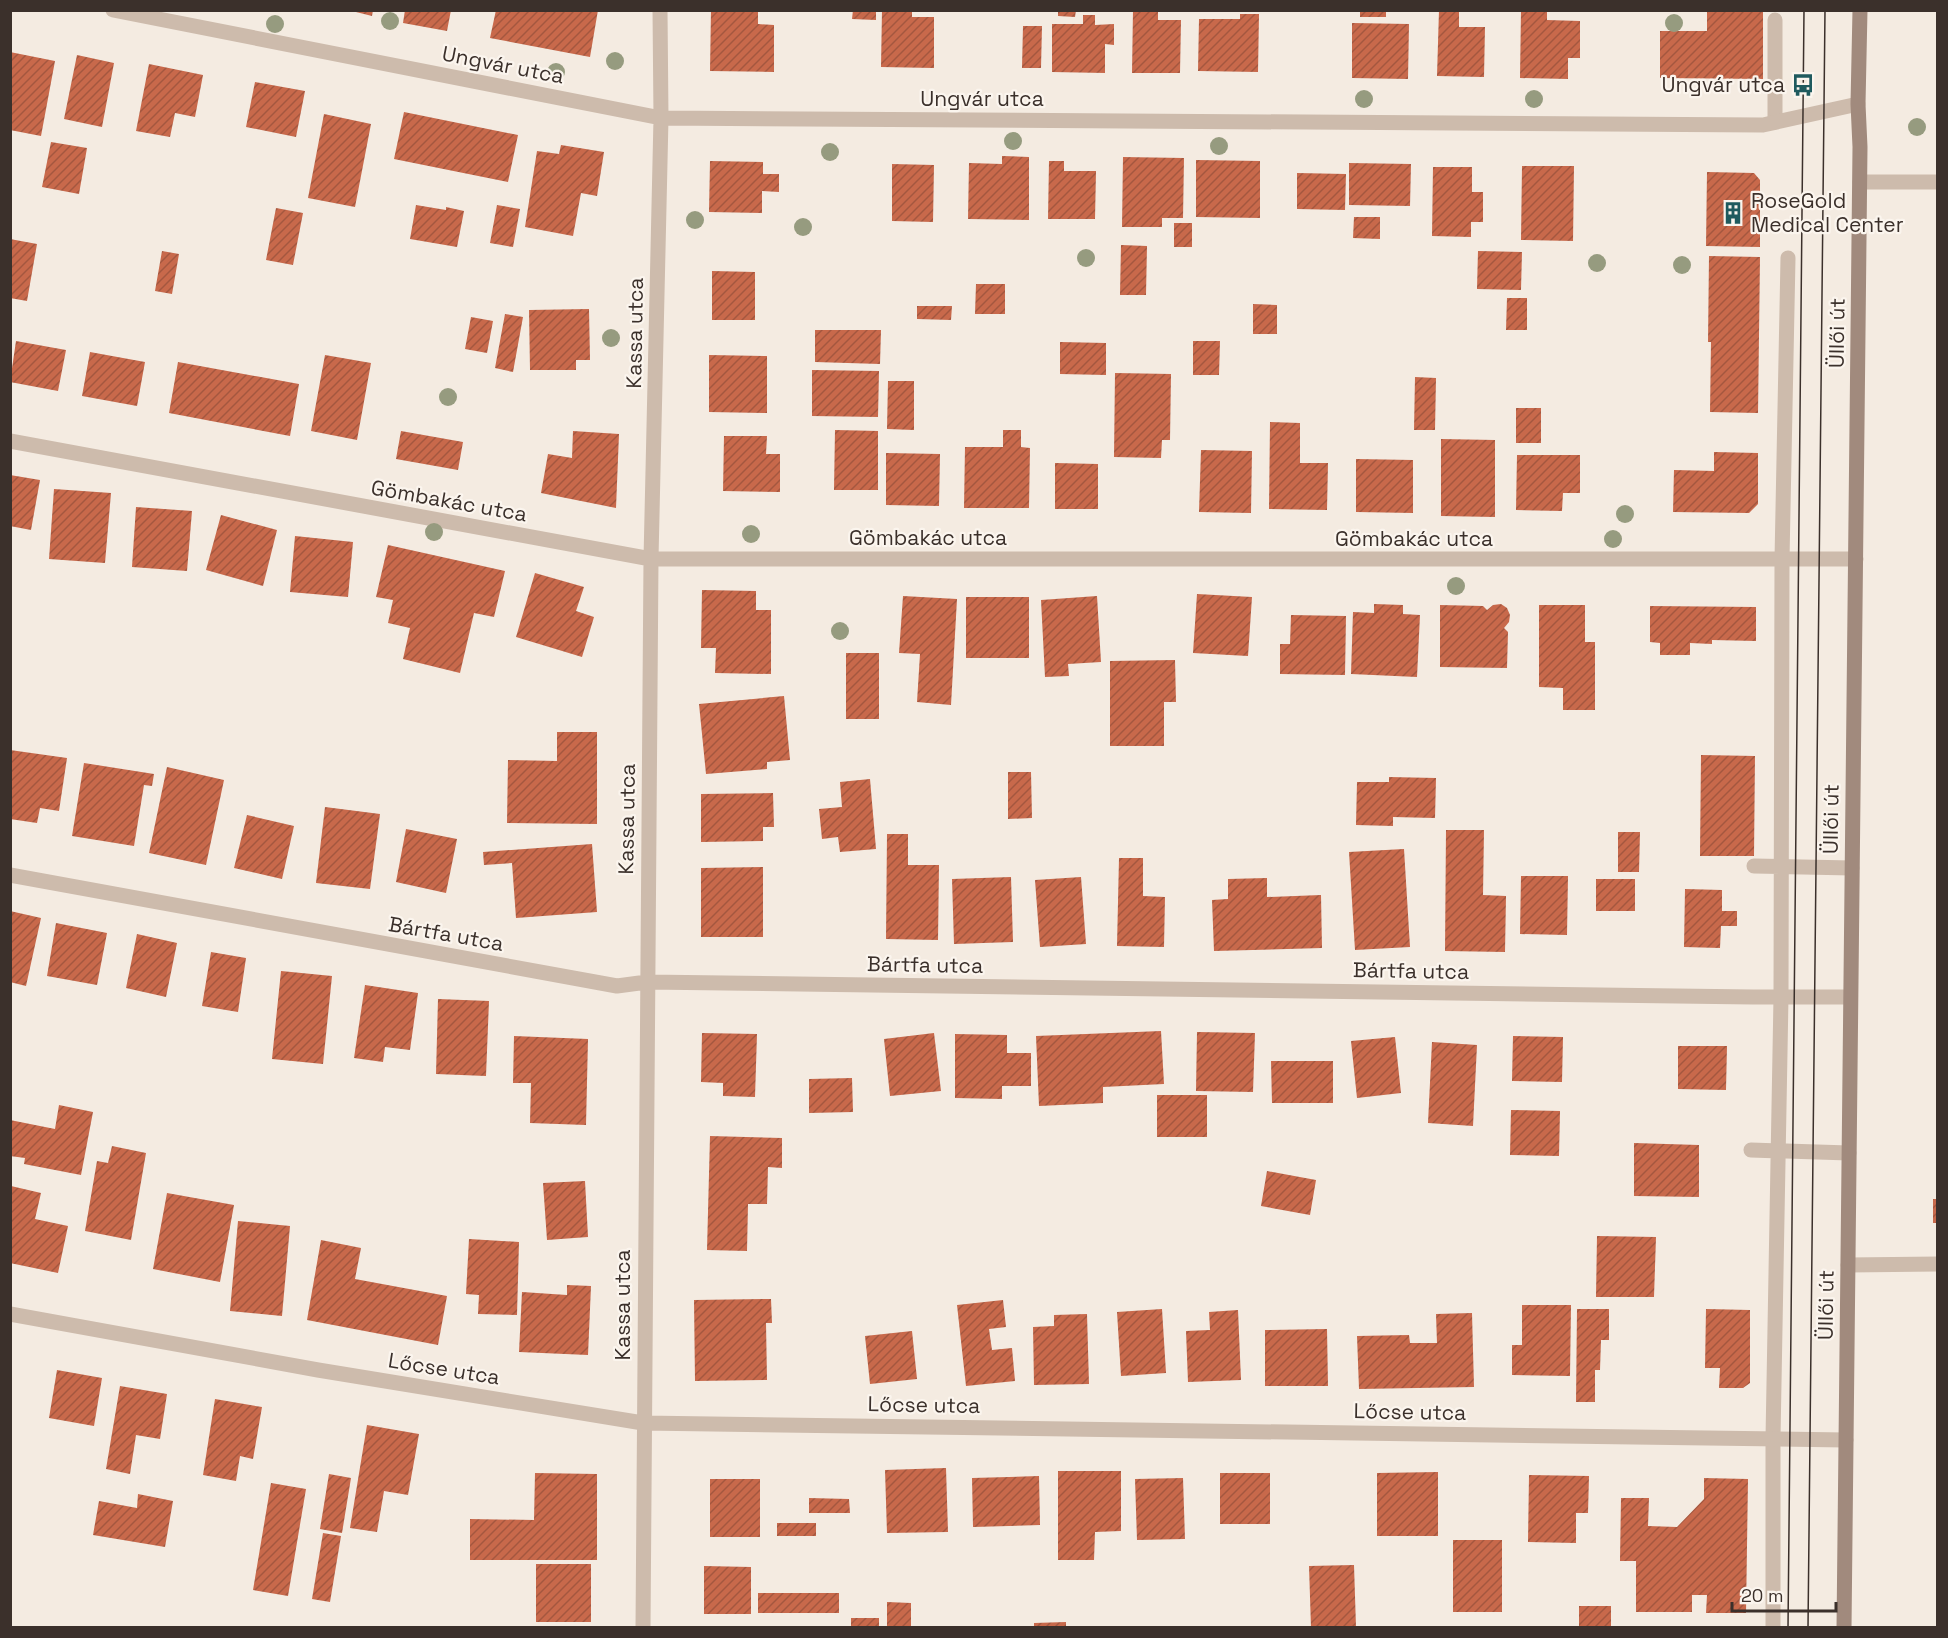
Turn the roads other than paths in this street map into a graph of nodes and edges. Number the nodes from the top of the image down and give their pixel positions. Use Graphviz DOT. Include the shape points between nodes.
graph roads {
  1 [pos="113,10"];
  2 [pos="660,10"];
  3 [pos="1860,10"];
  4 [pos="1775,20"];
  5 [pos="1858,104"];
  6 [pos="661,118"];
  7 [pos="1775,122"];
  8 [pos="1860,182"];
  9 [pos="1938,182"];
  10 [pos="1788,258"];
  11 [pos="10,441"];
  12 [pos="651,559"];
  13 [pos="1782,559"];
  14 [pos="1856,559"];
  15 [pos="1754,866"];
  16 [pos="1781,868"];
  17 [pos="1852,868"];
  18 [pos="10,875"];
  19 [pos="647,982"];
  20 [pos="1781,997"];
  21 [pos="1850,997"];
  22 [pos="1751,1150"];
  23 [pos="1779,1151"];
  24 [pos="1849,1153"];
  25 [pos="1848,1264"];
  26 [pos="1938,1264"];
  27 [pos="10,1314"];
  28 [pos="643,1423"];
  29 [pos="1773,1438"];
  30 [pos="1846,1440"];
  31 [pos="643,1628"];
  32 [pos="1773,1628"];
  33 [pos="1844,1628"];
  1 -- 6 [label="street, Ungvár utca"];
  2 -- 6 [label="street, Kassa utca"];
  3 -- 5 [label="main road, Üllői út"];
  4 -- 7 [label="street"];
  5 -- 7 [label="street, Ungvár utca"];
  5 -- 8 [label="main road, Üllői út"];
  6 -- 7 [label="street, Ungvár utca" via="1751,125"];
  6 -- 12 [label="street, Kassa utca"];
  8 -- 9 [label="street"];
  8 -- 14 [label="main road, Üllői út"];
  10 -- 13 [label="street"];
  11 -- 12 [label="street, Gömbakác utca"];
  12 -- 13 [label="street, Gömbakác utca"];
  12 -- 19 [label="street, Kassa utca"];
  13 -- 14 [label="street, Gömbakác utca"];
  13 -- 16 [label="street"];
  14 -- 17 [label="main road, Üllői út"];
  15 -- 16 [label="street"];
  16 -- 17 [label="street"];
  16 -- 20 [label="street"];
  17 -- 21 [label="main road, Üllői út"];
  18 -- 19 [label="street, Bártfa utca" via="583,981 617,986"];
  19 -- 20 [label="street, Bártfa utca"];
  19 -- 28 [label="street, Kassa utca"];
  20 -- 21 [label="street, Bártfa utca"];
  20 -- 23 [label="street"];
  21 -- 24 [label="main road, Üllői út"];
  22 -- 23 [label="street"];
  23 -- 24 [label="street"];
  23 -- 29 [label="street"];
  24 -- 25 [label="main road, Üllői út"];
  25 -- 26 [label="street"];
  25 -- 30 [label="main road, Üllői út"];
  27 -- 28 [label="street, Lőcse utca"];
  28 -- 29 [label="street, Lőcse utca"];
  28 -- 31 [label="street, Kassa utca"];
  29 -- 30 [label="street, Lőcse utca"];
  29 -- 32 [label="street"];
  30 -- 33 [label="main road, Üllői út"];
}
